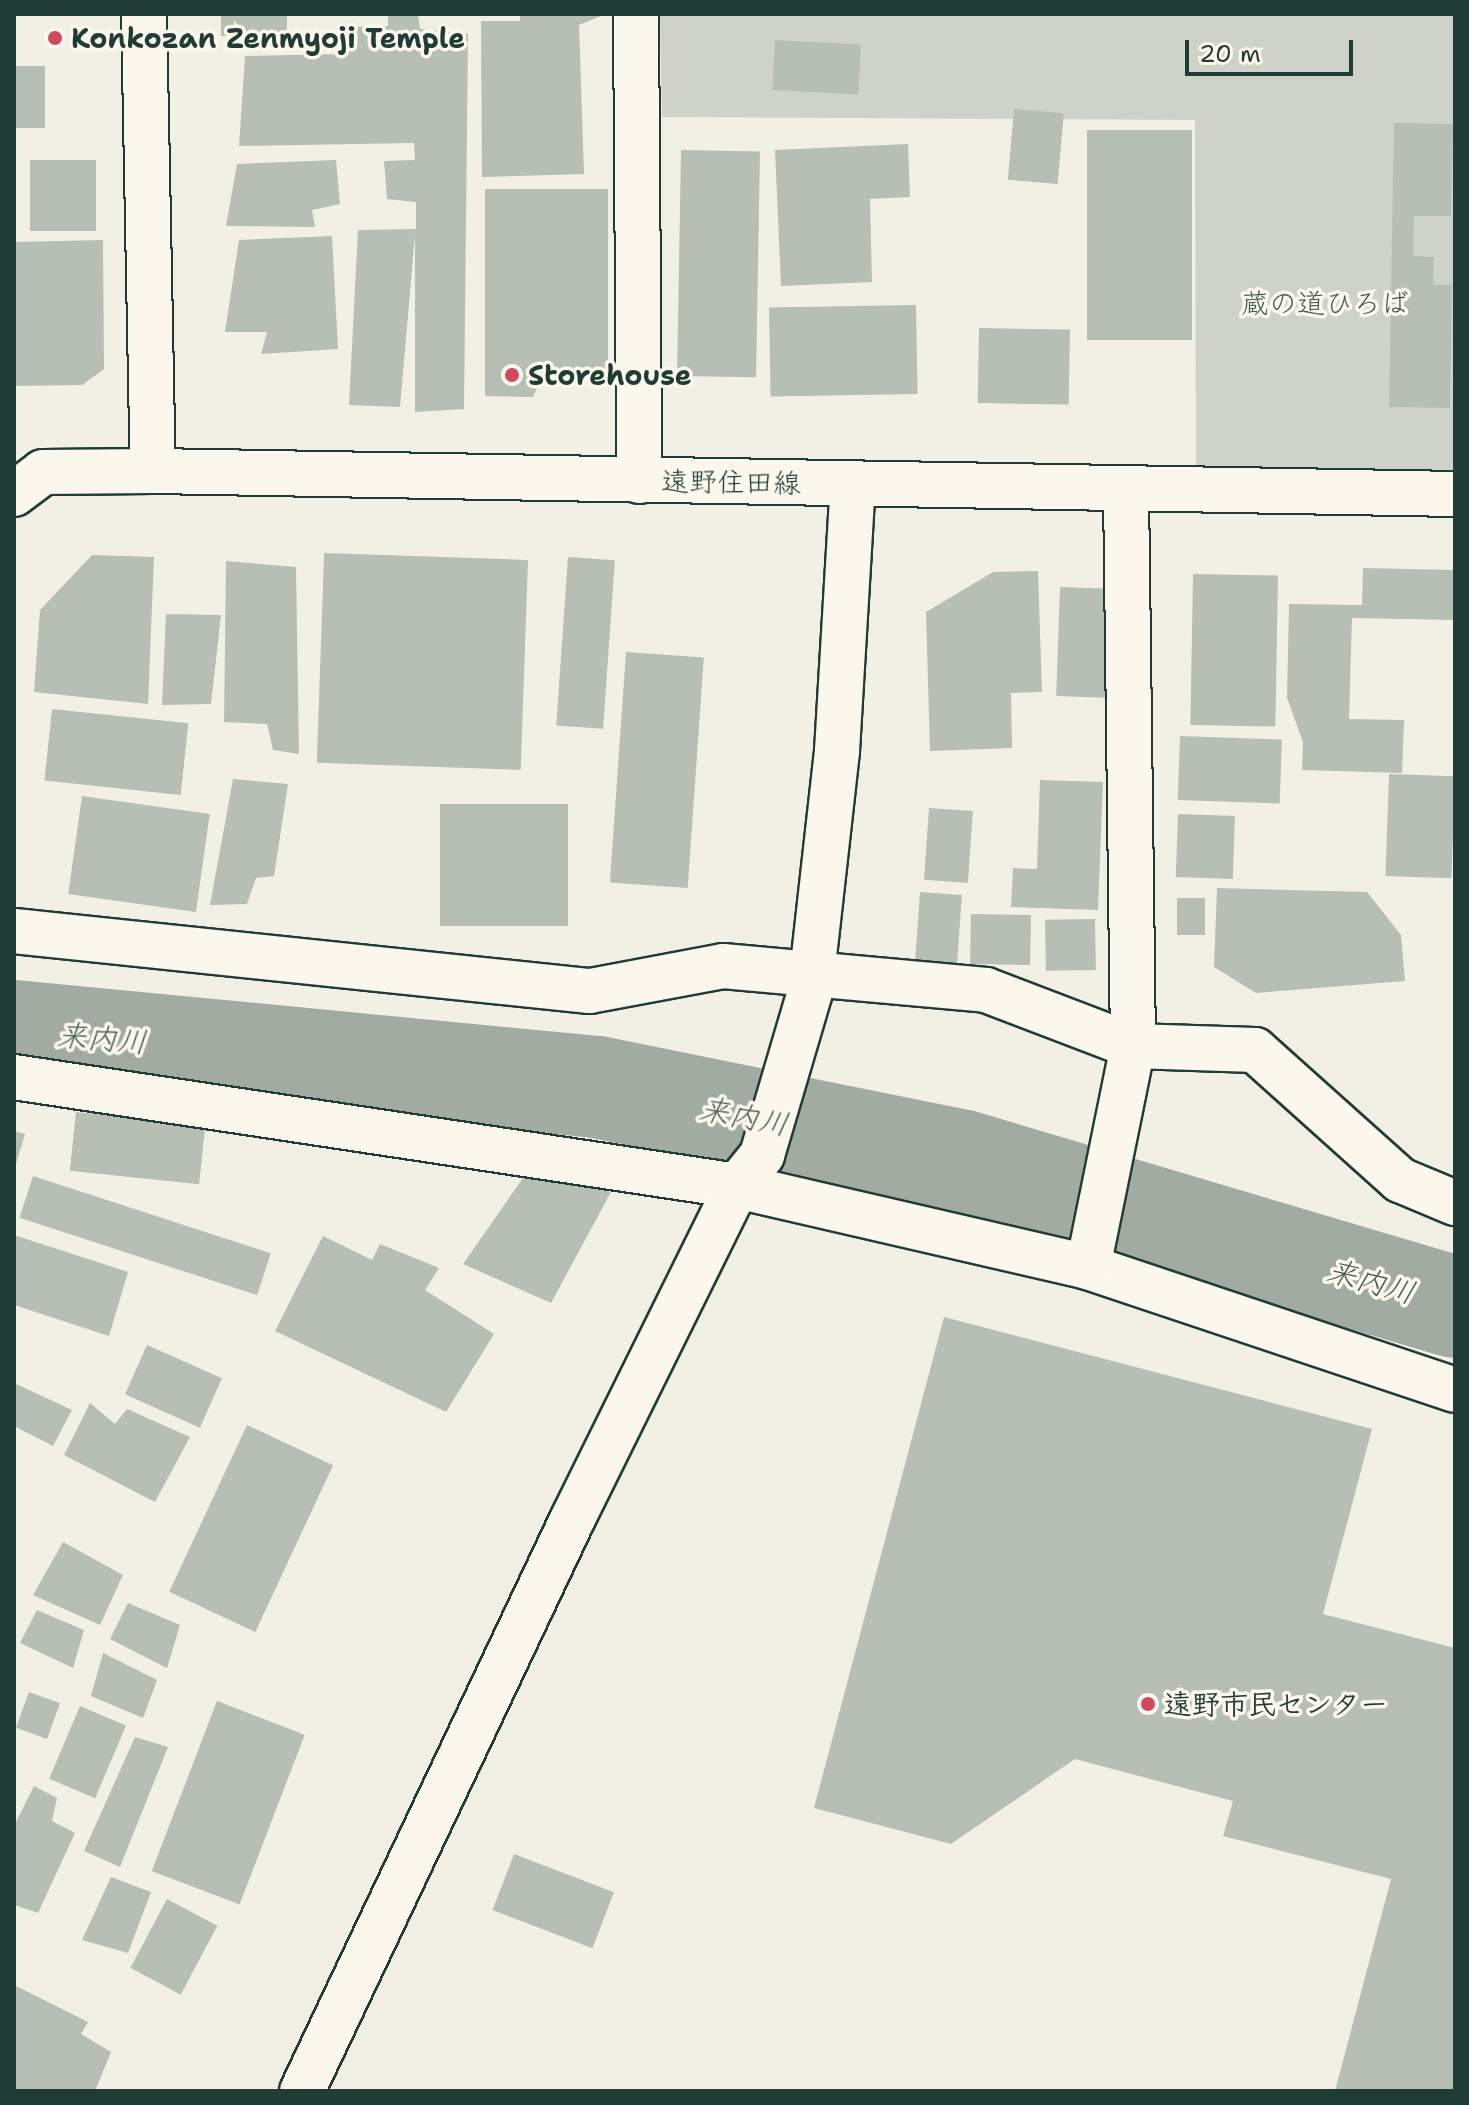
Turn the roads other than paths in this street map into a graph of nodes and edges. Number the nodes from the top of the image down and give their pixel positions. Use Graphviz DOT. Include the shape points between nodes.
graph roads {
  1 [pos="144,14"];
  2 [pos="636,14"];
  3 [pos="153,471"];
  4 [pos="639,481"];
  5 [pos="853,484"];
  6 [pos="1126,488"];
  7 [pos="14,494"];
  8 [pos="1455,494"];
  9 [pos="14,931"];
  10 [pos="810,982"];
  11 [pos="1133,1046"];
  12 [pos="14,1077"];
  13 [pos="749,1170"];
  14 [pos="1455,1203"];
  15 [pos="1088,1267"];
  16 [pos="1455,1390"];
  17 [pos="302,2091"];
  1 -- 3 [label="street"];
  2 -- 4 [label="street"];
  3 -- 4 [label="street, 遠野住田線"];
  3 -- 7 [label="street, 遠野住田線" via="43,472"];
  4 -- 5 [label="street, 遠野住田線"];
  5 -- 6 [label="street, 遠野住田線"];
  5 -- 10 [label="street" via="837,751"];
  6 -- 8 [label="street, 遠野住田線"];
  6 -- 11 [label="street"];
  9 -- 10 [label="street" via="590,991 723,966"];
  10 -- 11 [label="street" via="986,990"];
  10 -- 13 [label="street"];
  11 -- 14 [label="street" via="1255,1050 1400,1180"];
  11 -- 15 [label="street"];
  12 -- 13 [label="street"];
  13 -- 15 [label="street"];
  13 -- 17 [label="street" via="426,1823"];
  15 -- 16 [label="street"];
}
